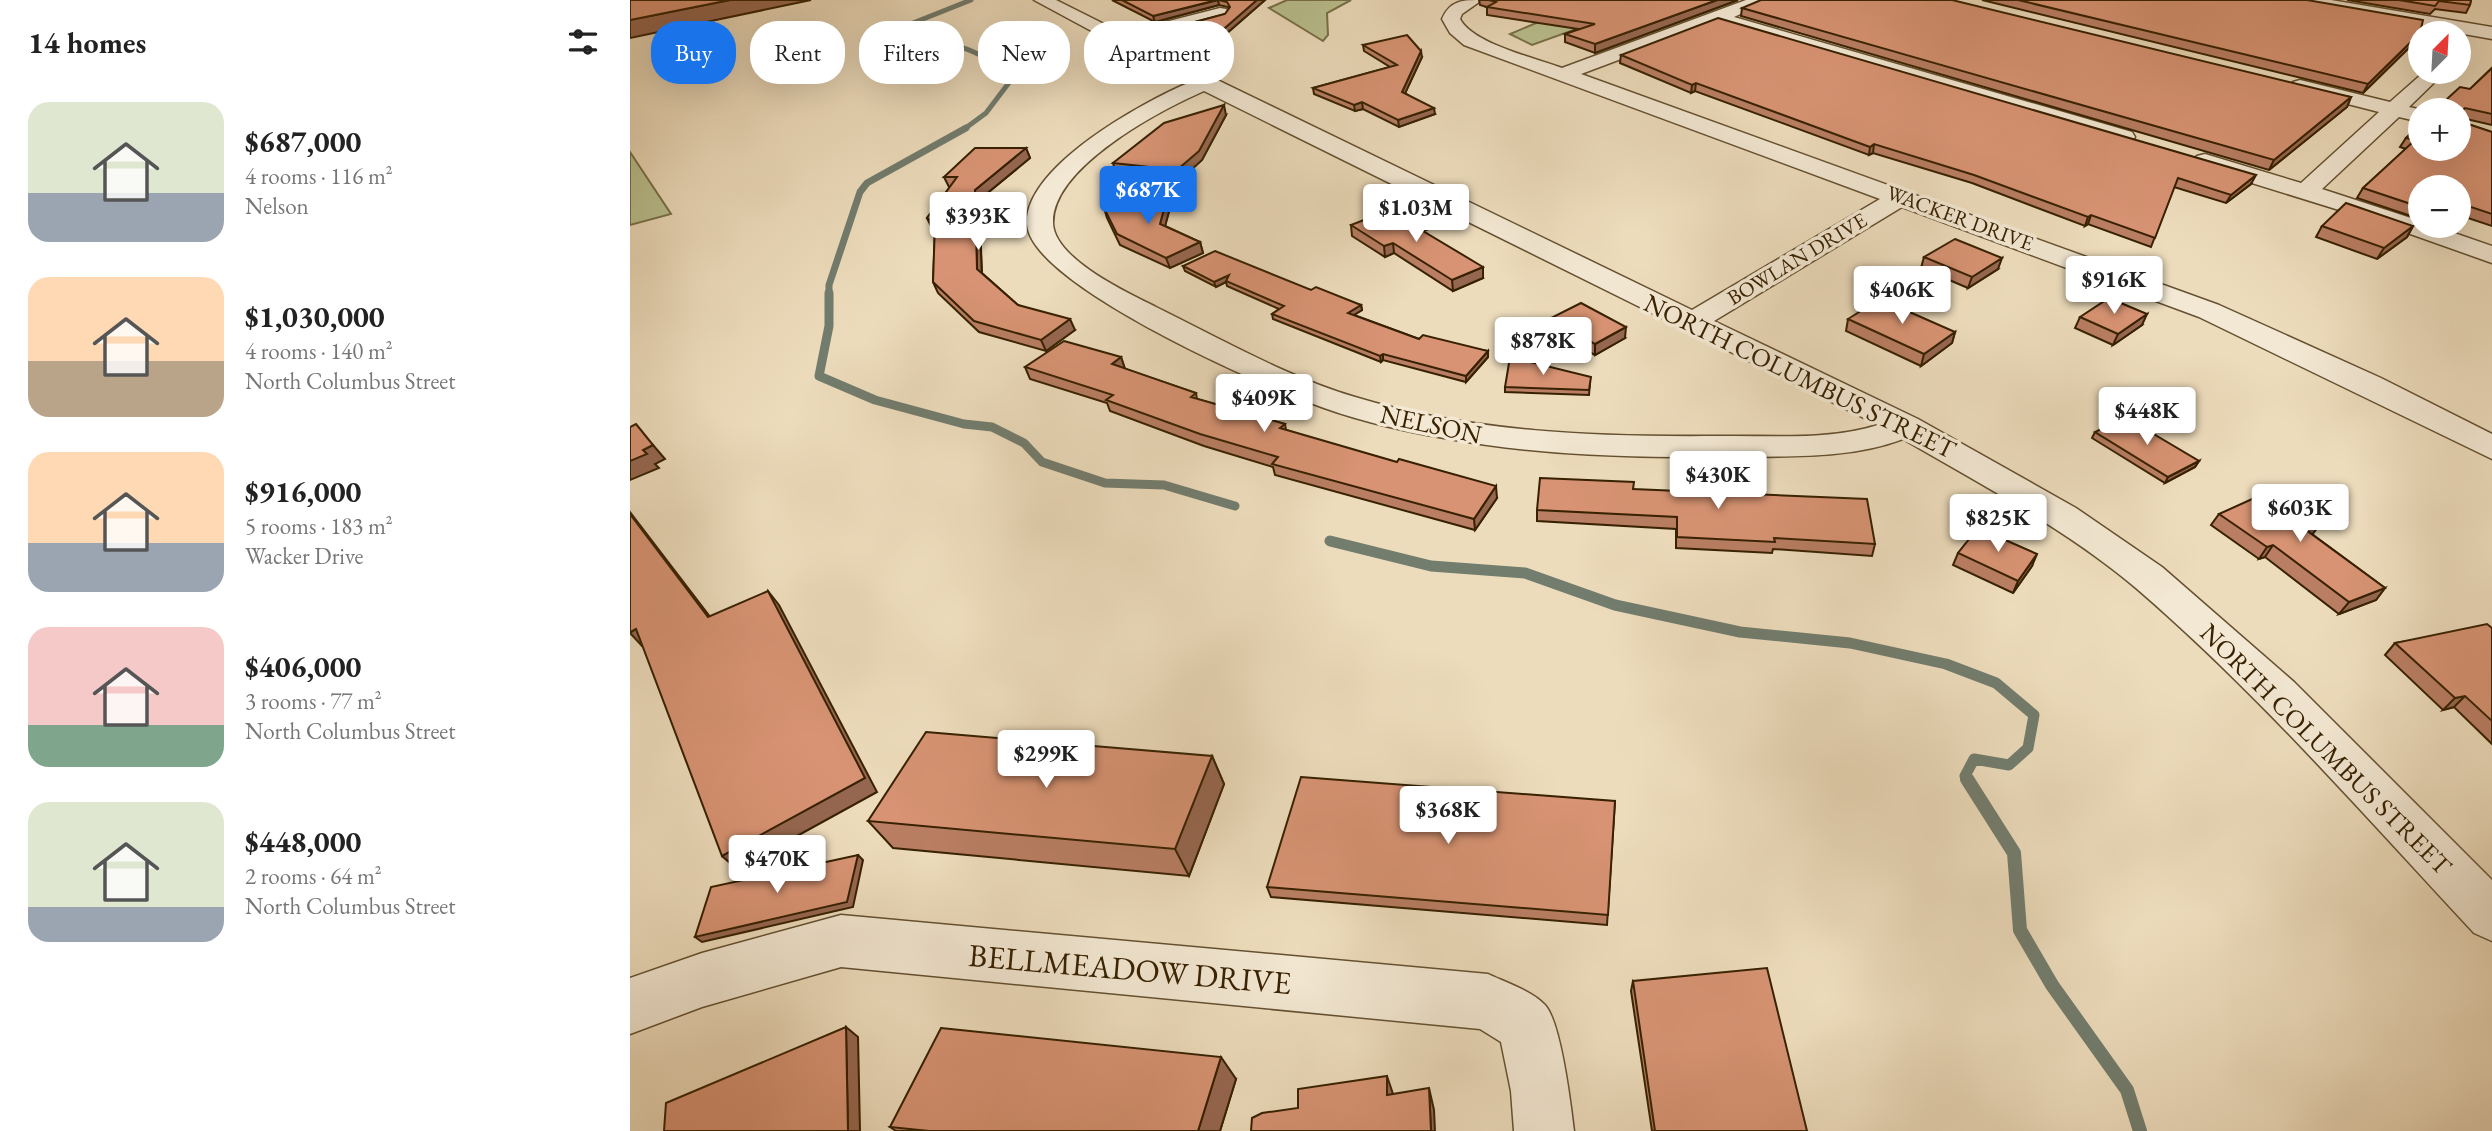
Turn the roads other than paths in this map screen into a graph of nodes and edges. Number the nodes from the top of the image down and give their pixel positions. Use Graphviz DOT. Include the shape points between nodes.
graph roads {
  1 [pos="1044,0"];
  2 [pos="1473,0"];
  3 [pos="1762,0"];
  4 [pos="2301,0"];
  5 [pos="1220,13"];
  6 [pos="1716,16"];
  7 [pos="1086,21"];
  8 [pos="1190,21"];
  9 [pos="2492,33"];
  10 [pos="2492,39"];
  11 [pos="2471,49"];
  12 [pos="1561,75"];
  13 [pos="2287,83"];
  14 [pos="1202,84"];
  15 [pos="1206,84"];
  16 [pos="2421,84"];
  17 [pos="2393,109"];
  18 [pos="2408,113"];
  19 [pos="2138,141"];
  20 [pos="2178,153"];
  21 [pos="2306,191"];
  22 [pos="1901,197"];
  23 [pos="2492,255"];
  24 [pos="1692,322"];
  25 [pos="2492,414"];
  26 [pos="1906,426"];
  27 [pos="2463,433"];
  28 [pos="2492,449"];
  29 [pos="2492,916"];
  30 [pos="630,1006"];
  31 [pos="1544,1131"];
  1 -- 7 [label="street, NORTH COLUMBUS STREET"];
  2 -- 12 [label="street, WACKER DRIVE" via="1454,11 1451,19 1460,34"];
  3 -- 6 [label="street"];
  4 -- 9 [label="street"];
  5 -- 8 [label="street"];
  6 -- 12 [label="street"];
  6 -- 19 [label="street"];
  10 -- 11 [label="street"];
  12 -- 22 [label="street, WACKER DRIVE"];
  13 -- 17 [label="street"];
  14 -- 26 [label="street, NELSON" via="1146,109 1114,131 1046,196 1040,226 1047,243 1070,268 1131,305 1245,362 1342,403 1518,440 1598,447 1837,444 1878,438"];
  15 -- 24 [label="street, NORTH COLUMBUS STREET"];
  16 -- 17 [label="street"];
  17 -- 18 [label="street"];
  17 -- 21 [label="street"];
  20 -- 21 [label="street"];
  21 -- 23 [label="street"];
  22 -- 24 [label="street, BOWLAN DRIVE"];
  22 -- 27 [label="street, WACKER DRIVE" via="2209,311 2288,345"];
  24 -- 26 [label="street, NORTH COLUMBUS STREET"];
  25 -- 27 [label="street"];
  26 -- 29 [label="street, NORTH COLUMBUS STREET" via="2063,517 2169,595 2279,694"];
  27 -- 28 [label="street, WACKER DRIVE"];
  30 -- 31 [label="street, BELLMEADOW DRIVE" via="702,980 841,941 1488,1002 1526,1025"];
}
